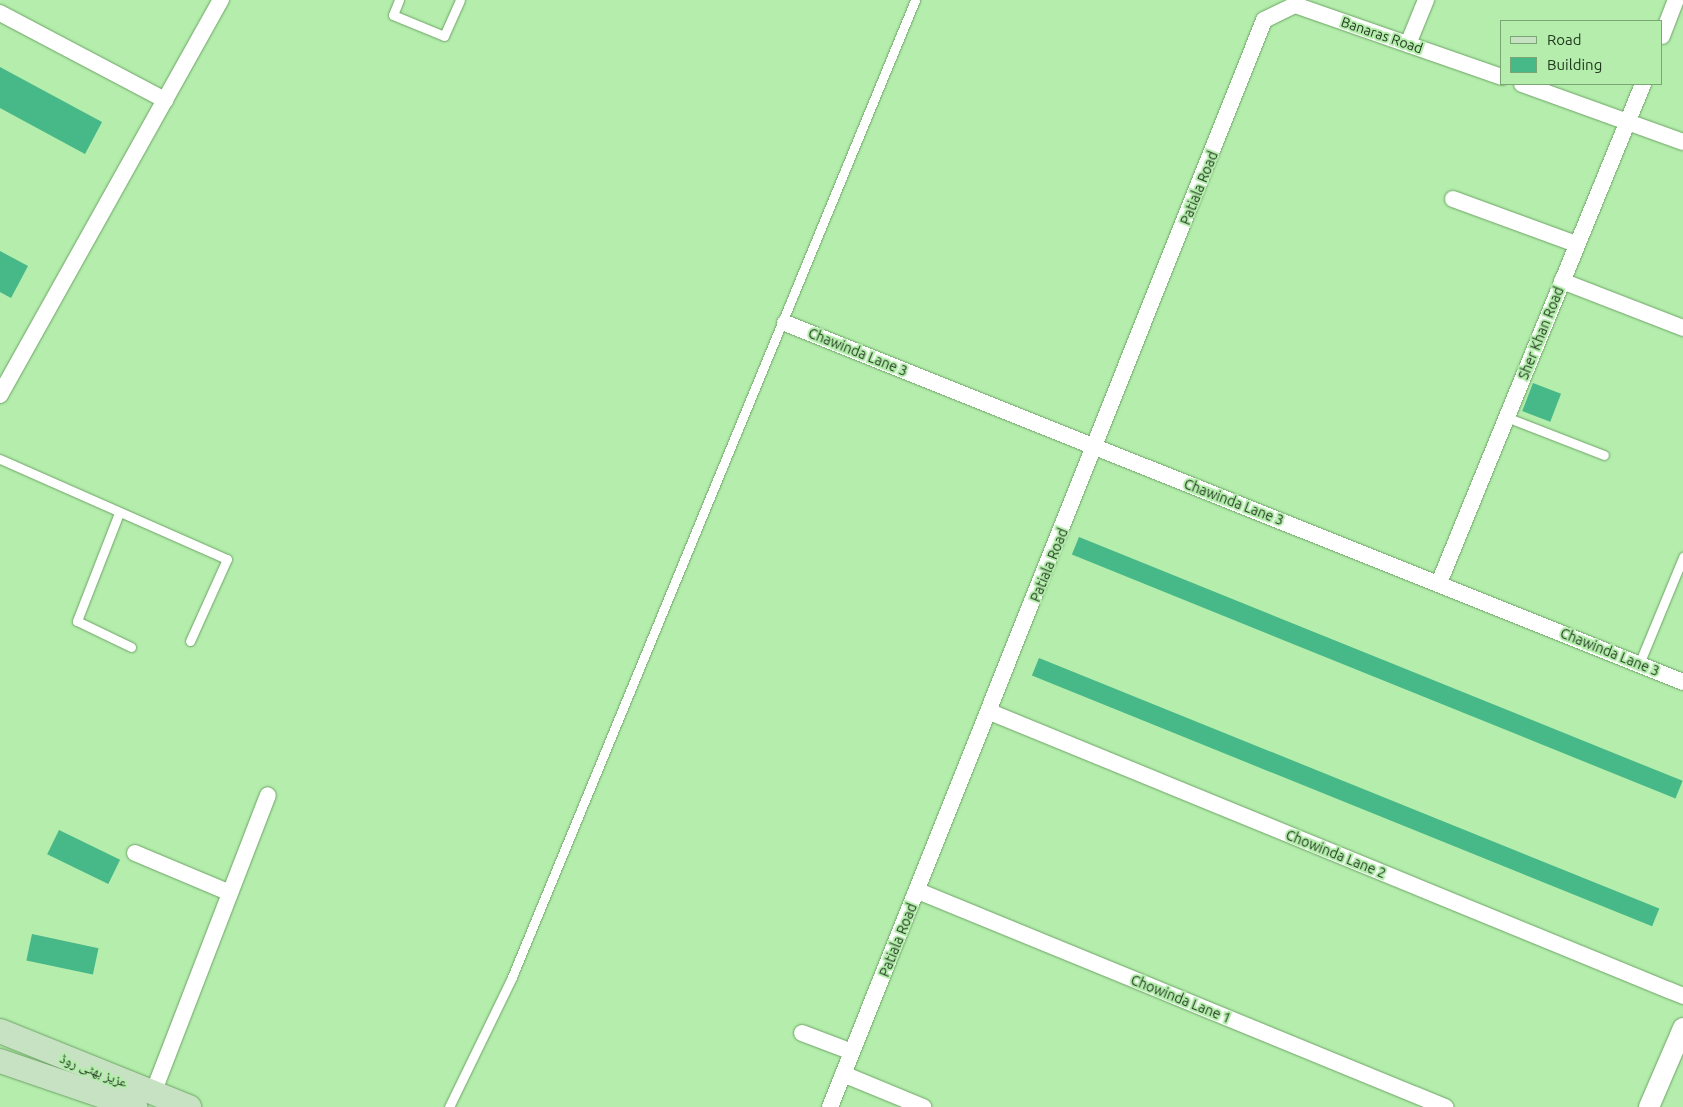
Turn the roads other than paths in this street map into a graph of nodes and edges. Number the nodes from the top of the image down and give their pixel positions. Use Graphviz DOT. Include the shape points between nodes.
graph roads {
  1 [pos="221,0"];
  2 [pos="399,0"];
  3 [pos="460,0"];
  4 [pos="915,0"];
  5 [pos="1426,0"];
  6 [pos="1676,0"];
  7 [pos="1284,3"];
  8 [pos="0,13"];
  9 [pos="1264,20"];
  10 [pos="1663,33"];
  11 [pos="1408,44"];
  12 [pos="1500,75"];
  13 [pos="1525,85"];
  14 [pos="1643,85"];
  15 [pos="165,100"];
  16 [pos="1628,121"];
  17 [pos="1683,142"];
  18 [pos="1453,199"];
  19 [pos="1576,244"];
  20 [pos="1562,281"];
  21 [pos="785,323"];
  22 [pos="1683,328"];
  23 [pos="0,396"];
  24 [pos="1506,417"];
  25 [pos="1096,448"];
  26 [pos="1604,455"];
  27 [pos="0,459"];
  28 [pos="119,513"];
  29 [pos="1683,557"];
  30 [pos="1439,583"];
  31 [pos="190,642"];
  32 [pos="131,647"];
  33 [pos="1639,664"];
  34 [pos="1683,682"];
  35 [pos="990,712"];
  36 [pos="268,795"];
  37 [pos="135,853"];
  38 [pos="918,891"];
  39 [pos="230,893"];
  40 [pos="1683,996"];
  41 [pos="1683,1028"];
  42 [pos="0,1031"];
  43 [pos="802,1033"];
  44 [pos="852,1052"];
  45 [pos="0,1061"];
  46 [pos="843,1074"];
  47 [pos="144,1100"];
  48 [pos="188,1107"];
  49 [pos="449,1107"];
  50 [pos="830,1107"];
  51 [pos="923,1107"];
  52 [pos="1445,1107"];
  53 [pos="1649,1107"];
  1 -- 15 [label="street"];
  2 -- 3 [label="lane" via="393,15 444,36"];
  4 -- 21 [label="lane"];
  5 -- 11 [label="street"];
  6 -- 10 [label="street"];
  7 -- 9 [label="street, Banaras Road"];
  7 -- 11 [label="street, Banaras Road"];
  8 -- 15 [label="street"];
  9 -- 25 [label="street, Patiala Road"];
  11 -- 12 [label="street, Banaras Road"];
  13 -- 16 [label="street"];
  14 -- 16 [label="street, Sher Khan Road"];
  15 -- 23 [label="street"];
  16 -- 17 [label="street"];
  16 -- 19 [label="street, Sher Khan Road"];
  18 -- 19 [label="street"];
  19 -- 20 [label="street, Sher Khan Road"];
  20 -- 22 [label="street"];
  20 -- 24 [label="street, Sher Khan Road"];
  21 -- 25 [label="street, Chawinda Lane 3"];
  21 -- 49 [label="lane" via="512,978"];
  24 -- 26 [label="lane"];
  24 -- 30 [label="street, Sher Khan Road"];
  25 -- 30 [label="street, Chawinda Lane 3"];
  25 -- 35 [label="street, Patiala Road"];
  27 -- 28 [label="lane"];
  28 -- 31 [label="lane" via="227,559"];
  28 -- 32 [label="lane" via="77,621"];
  29 -- 33 [label="lane"];
  30 -- 33 [label="street, Chawinda Lane 3"];
  33 -- 34 [label="street, Chawinda Lane 3"];
  35 -- 38 [label="street, Patiala Road"];
  35 -- 40 [label="street, Chowinda Lane 2"];
  36 -- 39 [label="street"];
  37 -- 39 [label="street"];
  38 -- 44 [label="street, Patiala Road"];
  38 -- 52 [label="street, Chowinda Lane 1"];
  39 -- 47 [label="street"];
  41 -- 53 [label="street"];
  42 -- 47 [label="main road, عزیز بھٹی روڈ"];
  43 -- 44 [label="street"];
  44 -- 46 [label="street, Patiala Road"];
  45 -- 47 [label="main road, عزیز بھٹی روڈ"];
  46 -- 50 [label="street, Patiala Road"];
  46 -- 51 [label="street"];
  47 -- 48 [label="main road, عزیز بھٹی روڈ"];
}
